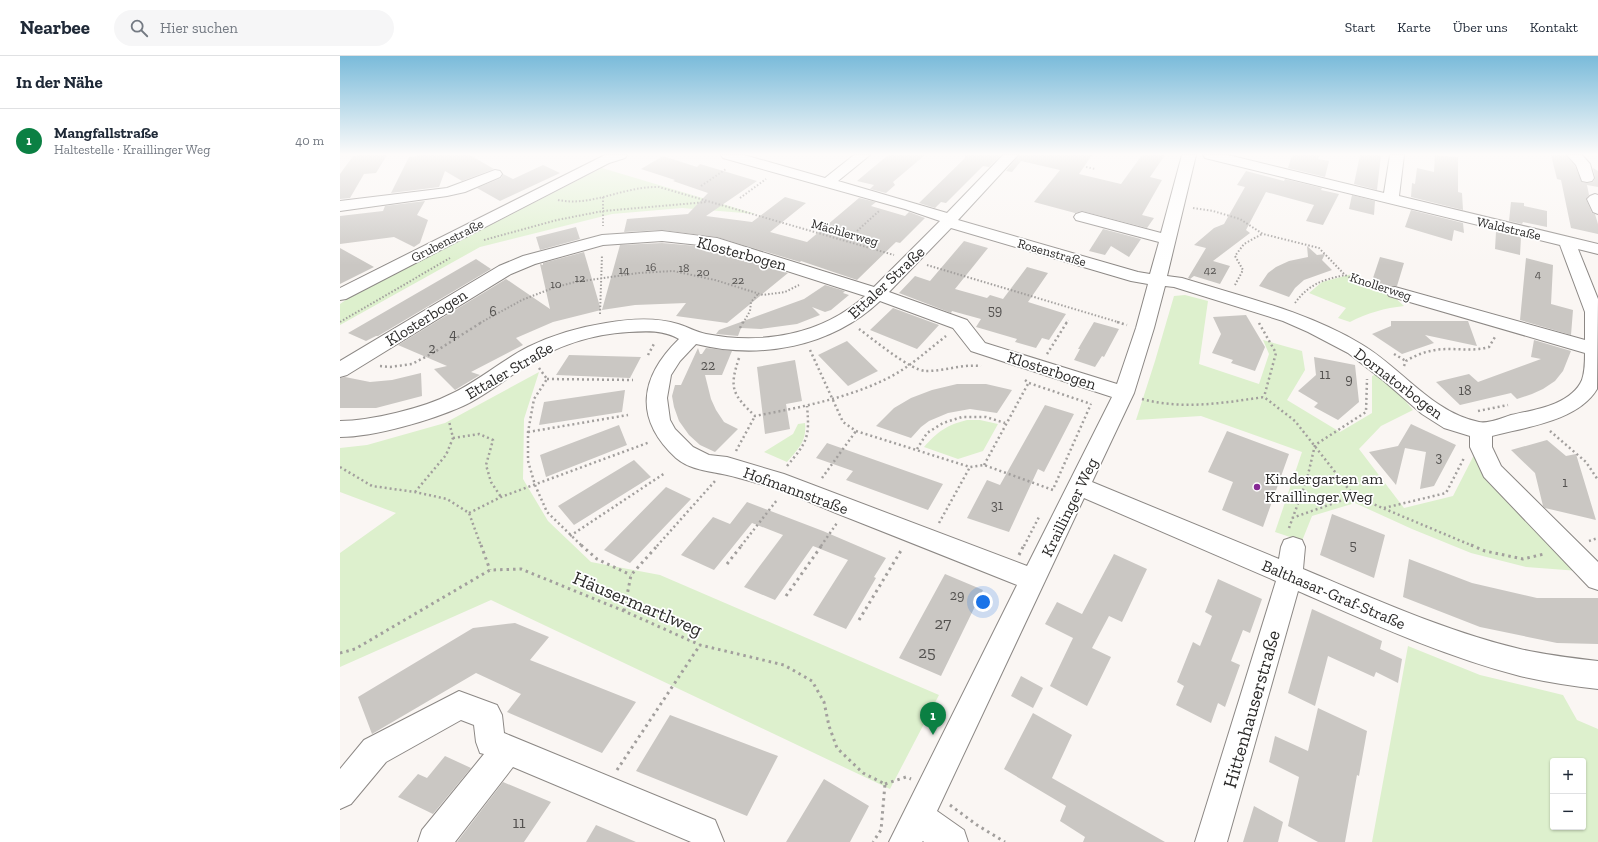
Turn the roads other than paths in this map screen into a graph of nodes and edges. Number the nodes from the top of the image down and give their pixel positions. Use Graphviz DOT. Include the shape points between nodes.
graph roads {
  1 [pos="448,192"];
  2 [pos="542,192"];
  3 [pos="860,192"];
  4 [pos="974,192"];
  5 [pos="1179,192"];
  6 [pos="1358,192"];
  7 [pos="1392,192"];
  8 [pos="1391,200"];
  9 [pos="340,206"];
  10 [pos="1082,217"];
  11 [pos="949,221"];
  12 [pos="1167,239"];
  13 [pos="1567,242"];
  14 [pos="1598,249"];
  15 [pos="1157,279"];
  16 [pos="1395,292"];
  17 [pos="877,294"];
  18 [pos="340,295"];
  19 [pos="692,337"];
  20 [pos="1596,349"];
  21 [pos="340,370"];
  22 [pos="1124,393"];
  23 [pos="340,429"];
  24 [pos="1481,439"];
  25 [pos="1079,486"];
  26 [pos="1290,540"];
  27 [pos="1290,575"];
  28 [pos="1598,579"];
  29 [pos="1033,580"];
  30 [pos="1598,675"];
  31 [pos="508,749"];
  32 [pos="340,793"];
  33 [pos="901,830"];
  34 [pos="434,842"];
  35 [pos="708,842"];
  36 [pos="952,842"];
  37 [pos="1211,842"];
  1 -- 9 [label="street"];
  2 -- 18 [label="street, Grubenstraße"];
  3 -- 11 [label="street, Rosenstraße"];
  4 -- 11 [label="street, Ettaler Straße"];
  5 -- 12 [label="street, Kraillinger Weg"];
  6 -- 8 [label="street, Waldstraße"];
  7 -- 8 [label="street"];
  8 -- 13 [label="street, Waldstraße"];
  10 -- 12 [label="street"];
  11 -- 15 [label="street, Rosenstraße" via="1137,277"];
  11 -- 17 [label="street, Ettaler Straße"];
  12 -- 15 [label="street, Kraillinger Weg"];
  13 -- 14 [label="street, Waldstraße"];
  13 -- 20 [label="street" via="1594,312"];
  15 -- 22 [label="street, Kraillinger Weg" via="1145,329"];
  15 -- 24 [label="street, Dornatorbogen" via="1229,298 1315,328 1354,349 1429,409"];
  16 -- 20 [label="street, Knollerweg"];
  17 -- 19 [label="street, Ettaler Straße" via="845,320 805,337 764,344 737,344"];
  17 -- 21 [label="street, Klosterbogen" via="711,241 662,236 602,240 529,260 505,270"];
  17 -- 22 [label="street, Klosterbogen" via="960,324 978,347"];
  19 -- 23 [label="street, Ettaler Straße" via="670,328 649,326 601,329 560,341 529,355 489,383 446,405 397,421"];
  19 -- 29 [label="street, Hofmannstraße" via="673,356 661,375 657,398 659,420 667,435 685,453 705,463 727,466 776,480"];
  20 -- 24 [label="street" via="1592,380 1574,402"];
  22 -- 25 [label="street, Kraillinger Weg"];
  24 -- 28 [label="street" via="1492,471"];
  25 -- 27 [label="street, Balthasar-Graf-Straße"];
  25 -- 29 [label="street, Kraillinger Weg"];
  26 -- 27 [label="street, Hittenhauserstraße"];
  27 -- 30 [label="street, Balthasar-Graf-Straße" via="1381,615 1466,647 1517,662"];
  27 -- 37 [label="street, Hittenhauserstraße"];
  29 -- 33 [label="street, Kraillinger Weg"];
  31 -- 32 [label="street" via="491,742 487,715 459,705 375,751"];
  31 -- 34 [label="street"];
  31 -- 35 [label="street" via="704,831"];
  33 -- 36 [label="street"];
}
